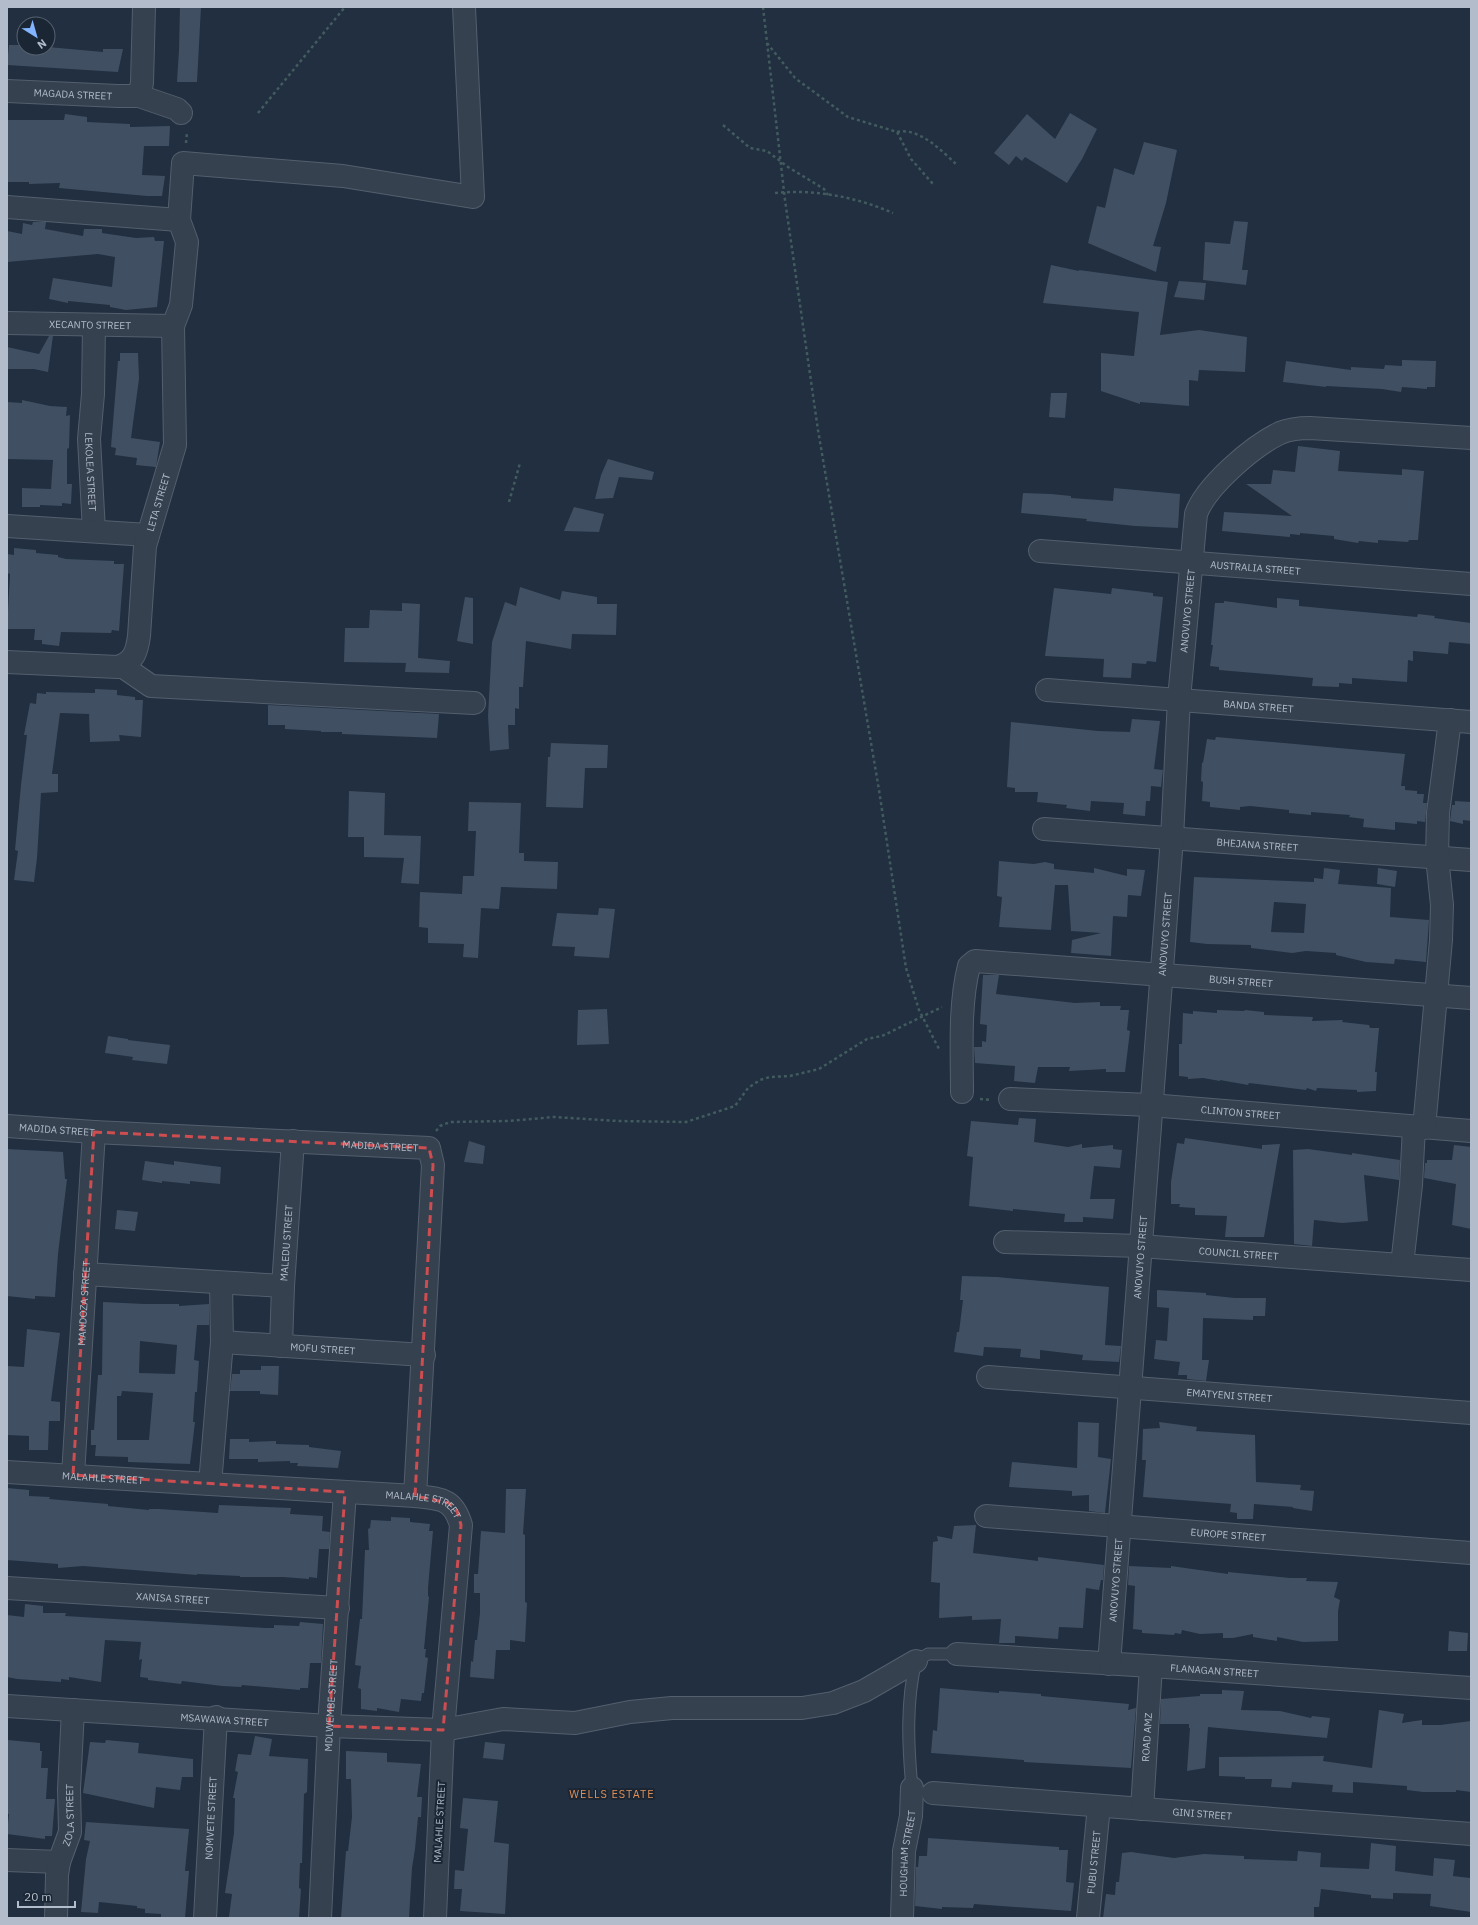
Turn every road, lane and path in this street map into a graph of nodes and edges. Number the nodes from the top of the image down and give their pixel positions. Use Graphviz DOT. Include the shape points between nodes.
graph roads {
  1 [pos="144,7"];
  2 [pos="345,7"];
  3 [pos="464,7"];
  4 [pos="763,7"];
  5 [pos="767,43"];
  6 [pos="7,91"];
  7 [pos="139,96"];
  8 [pos="182,112"];
  9 [pos="258,113"];
  10 [pos="723,125"];
  11 [pos="897,132"];
  12 [pos="780,161"];
  13 [pos="183,163"];
  14 [pos="957,165"];
  15 [pos="933,184"];
  16 [pos="784,192"];
  17 [pos="775,193"];
  18 [pos="828,195"];
  19 [pos="7,208"];
  20 [pos="893,214"];
  21 [pos="179,220"];
  22 [pos="7,323"];
  23 [pos="94,325"];
  24 [pos="173,326"];
  25 [pos="1471,438"];
  26 [pos="520,463"];
  27 [pos="509,502"];
  28 [pos="7,526"];
  29 [pos="94,531"];
  30 [pos="148,534"];
  31 [pos="1040,551"];
  32 [pos="1192,564"];
  33 [pos="1471,584"];
  34 [pos="7,662"];
  35 [pos="122,666"];
  36 [pos="1046,690"];
  37 [pos="1179,700"];
  38 [pos="474,703"];
  39 [pos="1450,720"];
  40 [pos="1471,722"];
  41 [pos="1044,829"];
  42 [pos="1172,838"];
  43 [pos="1437,857"];
  44 [pos="1471,860"];
  45 [pos="1162,975"];
  46 [pos="966,985"];
  47 [pos="1435,996"];
  48 [pos="1471,998"];
  49 [pos="924,1018"];
  50 [pos="941,1052"];
  51 [pos="962,1092"];
  52 [pos="1010,1099"];
  53 [pos="1150,1105"];
  54 [pos="7,1126"];
  55 [pos="1419,1127"];
  56 [pos="1471,1131"];
  57 [pos="94,1132"];
  58 [pos="293,1141"];
  59 [pos="429,1148"];
  60 [pos="1005,1242"];
  61 [pos="1140,1246"];
  62 [pos="1402,1265"];
  63 [pos="1471,1270"];
  64 [pos="85,1274"];
  65 [pos="221,1283"];
  66 [pos="283,1286"];
  67 [pos="222,1342"];
  68 [pos="281,1346"];
  69 [pos="424,1355"];
  70 [pos="988,1377"];
  71 [pos="1130,1387"];
  72 [pos="1471,1413"];
  73 [pos="7,1472"];
  74 [pos="73,1476"];
  75 [pos="210,1484"];
  76 [pos="345,1492"];
  77 [pos="415,1496"];
  78 [pos="986,1516"];
  79 [pos="1120,1527"];
  80 [pos="1471,1553"];
  81 [pos="7,1588"];
  82 [pos="338,1608"];
  83 [pos="957,1654"];
  84 [pos="916,1661"];
  85 [pos="1109,1664"];
  86 [pos="1151,1666"];
  87 [pos="1471,1688"];
  88 [pos="7,1706"];
  89 [pos="73,1710"];
  90 [pos="216,1718"];
  91 [pos="329,1726"];
  92 [pos="443,1730"];
  93 [pos="912,1788"];
  94 [pos="933,1793"];
  95 [pos="1099,1806"];
  96 [pos="1142,1809"];
  97 [pos="1471,1834"];
  98 [pos="7,1860"];
  99 [pos="60,1862"];
  100 [pos="56,1918"];
  101 [pos="205,1918"];
  102 [pos="320,1918"];
  103 [pos="434,1918"];
  104 [pos="902,1918"];
  105 [pos="1088,1918"];
  1 -- 7 [label="street" via="142,83"];
  2 -- 9 [label="path"];
  3 -- 13 [label="street" via="473,196 343,176"];
  4 -- 5 [label="path"];
  5 -- 11 [label="path" via="795,78 848,117"];
  5 -- 12 [label="path"];
  6 -- 7 [label="street, MAGADA STREET"];
  7 -- 8 [label="street, MAGADA STREET"];
  8 -- 13 [label="path" via="187,129"];
  10 -- 12 [label="path" via="750,148 767,151"];
  11 -- 14 [label="path" via="917,134"];
  11 -- 15 [label="path" via="911,159"];
  12 -- 16 [label="path"];
  12 -- 18 [label="path" via="824,189"];
  13 -- 21 [label="street, LETA STREET"];
  16 -- 17 [label="path"];
  16 -- 18 [label="path"];
  16 -- 49 [label="path" via="818,430 879,790 906,968"];
  18 -- 20 [label="path" via="846,197"];
  19 -- 21 [label="street"];
  21 -- 24 [label="street, LETA STREET" via="187,242 181,305"];
  22 -- 23 [label="street, XECANTO STREET"];
  23 -- 24 [label="street, XECANTO STREET"];
  23 -- 29 [label="street, LEKOLEA STREET" via="93,394 89,439"];
  24 -- 30 [label="street, LETA STREET" via="175,445"];
  25 -- 32 [label="street, ANOVUYO STREET" via="1310,428 1280,433 1233,468 1203,498 1196,514"];
  26 -- 27 [label="path"];
  28 -- 29 [label="street"];
  29 -- 30 [label="street"];
  30 -- 35 [label="street, LETA STREET" via="145,546 140,636 132,660"];
  31 -- 32 [label="street, AUSTRALIA STREET"];
  32 -- 33 [label="street, AUSTRALIA STREET"];
  32 -- 37 [label="street, ANOVUYO STREET"];
  34 -- 35 [label="street"];
  35 -- 38 [label="street" via="151,686"];
  36 -- 37 [label="street, BANDA STREET"];
  37 -- 39 [label="street, BANDA STREET"];
  37 -- 42 [label="street, ANOVUYO STREET"];
  39 -- 40 [label="street, BANDA STREET"];
  39 -- 43 [label="street" via="1438,813"];
  41 -- 42 [label="street, BHEJANA STREET"];
  42 -- 43 [label="street, BHEJANA STREET"];
  42 -- 45 [label="street, ANOVUYO STREET"];
  43 -- 44 [label="street, BHEJANA STREET"];
  43 -- 47 [label="street" via="1442,905"];
  45 -- 46 [label="street, BUSH STREET" via="975,961 969,966"];
  45 -- 47 [label="street, BUSH STREET"];
  45 -- 53 [label="street, ANOVUYO STREET"];
  46 -- 49 [label="path" via="942,1008"];
  46 -- 51 [label="street, BUSH STREET" via="962,1035"];
  47 -- 48 [label="street, BUSH STREET"];
  47 -- 55 [label="street"];
  49 -- 50 [label="path"];
  49 -- 59 [label="path" via="882,1036 866,1039 848,1052 812,1071 760,1080 748,1088 735,1106 686,1122 554,1117 450,1122 440,1126"];
  51 -- 52 [label="path" via="972,1099"];
  52 -- 53 [label="street, CLINTON STREET"];
  53 -- 55 [label="street, CLINTON STREET"];
  53 -- 61 [label="street, ANOVUYO STREET"];
  54 -- 57 [label="street, MADIDA STREET"];
  55 -- 56 [label="street, CLINTON STREET"];
  55 -- 62 [label="street"];
  57 -- 58 [label="street, MADIDA STREET"];
  57 -- 64 [label="street, MANDOZA STREET"];
  58 -- 59 [label="street, MADIDA STREET"];
  58 -- 66 [label="street, MALEDU STREET"];
  59 -- 69 [label="street, MADIDA STREET" via="433,1165"];
  60 -- 61 [label="street, COUNCIL STREET"];
  61 -- 62 [label="street, COUNCIL STREET"];
  61 -- 71 [label="street, ANOVUYO STREET"];
  62 -- 63 [label="street, COUNCIL STREET"];
  64 -- 65 [label="street"];
  64 -- 74 [label="street, MANDOZA STREET"];
  65 -- 66 [label="street"];
  65 -- 67 [label="street"];
  66 -- 68 [label="street, MALEDU STREET"];
  67 -- 68 [label="street, MOFU STREET"];
  67 -- 75 [label="street"];
  68 -- 69 [label="street, MOFU STREET"];
  69 -- 77 [label="street, MADIDA STREET"];
  70 -- 71 [label="street, EMATYENI STREET"];
  71 -- 72 [label="street, EMATYENI STREET"];
  71 -- 79 [label="street, ANOVUYO STREET"];
  73 -- 74 [label="street, MALAHLE STREET"];
  74 -- 75 [label="street, MALAHLE STREET"];
  75 -- 76 [label="street, MALAHLE STREET"];
  76 -- 77 [label="street, MALAHLE STREET"];
  76 -- 82 [label="street, MDLWEMBE STREET"];
  77 -- 92 [label="street, MALAHLE STREET" via="439,1498 449,1503 457,1511 461,1525"];
  78 -- 79 [label="street, EUROPE STREET"];
  79 -- 80 [label="street, EUROPE STREET"];
  79 -- 85 [label="street, ANOVUYO STREET"];
  81 -- 82 [label="street, XANISA STREET"];
  82 -- 91 [label="street, MDLWEMBE STREET"];
  83 -- 84 [label="lane" via="928,1654"];
  83 -- 85 [label="street, FLANAGAN STREET"];
  84 -- 92 [label="street, MSAWAWA STREET" via="864,1691 833,1703 802,1708 672,1708 630,1712 575,1723 503,1719"];
  84 -- 93 [label="lane" via="909,1727"];
  85 -- 86 [label="street, FLANAGAN STREET"];
  86 -- 87 [label="street, FLANAGAN STREET"];
  86 -- 96 [label="street, ROAD AMZ"];
  88 -- 89 [label="street, MSAWAWA STREET"];
  89 -- 90 [label="street, MSAWAWA STREET"];
  89 -- 99 [label="street, ZOLA STREET" via="69,1789 70,1832"];
  90 -- 91 [label="street, MSAWAWA STREET"];
  90 -- 101 [label="street, NOMVETE STREET"];
  91 -- 92 [label="street, MSAWAWA STREET"];
  91 -- 102 [label="street, MDLWEMBE STREET"];
  92 -- 103 [label="street, MALAHLE STREET"];
  93 -- 94 [label="lane"];
  93 -- 104 [label="street, HOUGHAM STREET" via="911,1816 904,1851"];
  94 -- 95 [label="street, GINI STREET"];
  95 -- 96 [label="street, GINI STREET"];
  95 -- 105 [label="street, FUBU STREET"];
  96 -- 97 [label="street, GINI STREET"];
  98 -- 99 [label="street"];
  99 -- 100 [label="street, ZOLA STREET" via="55,1888"];
}
